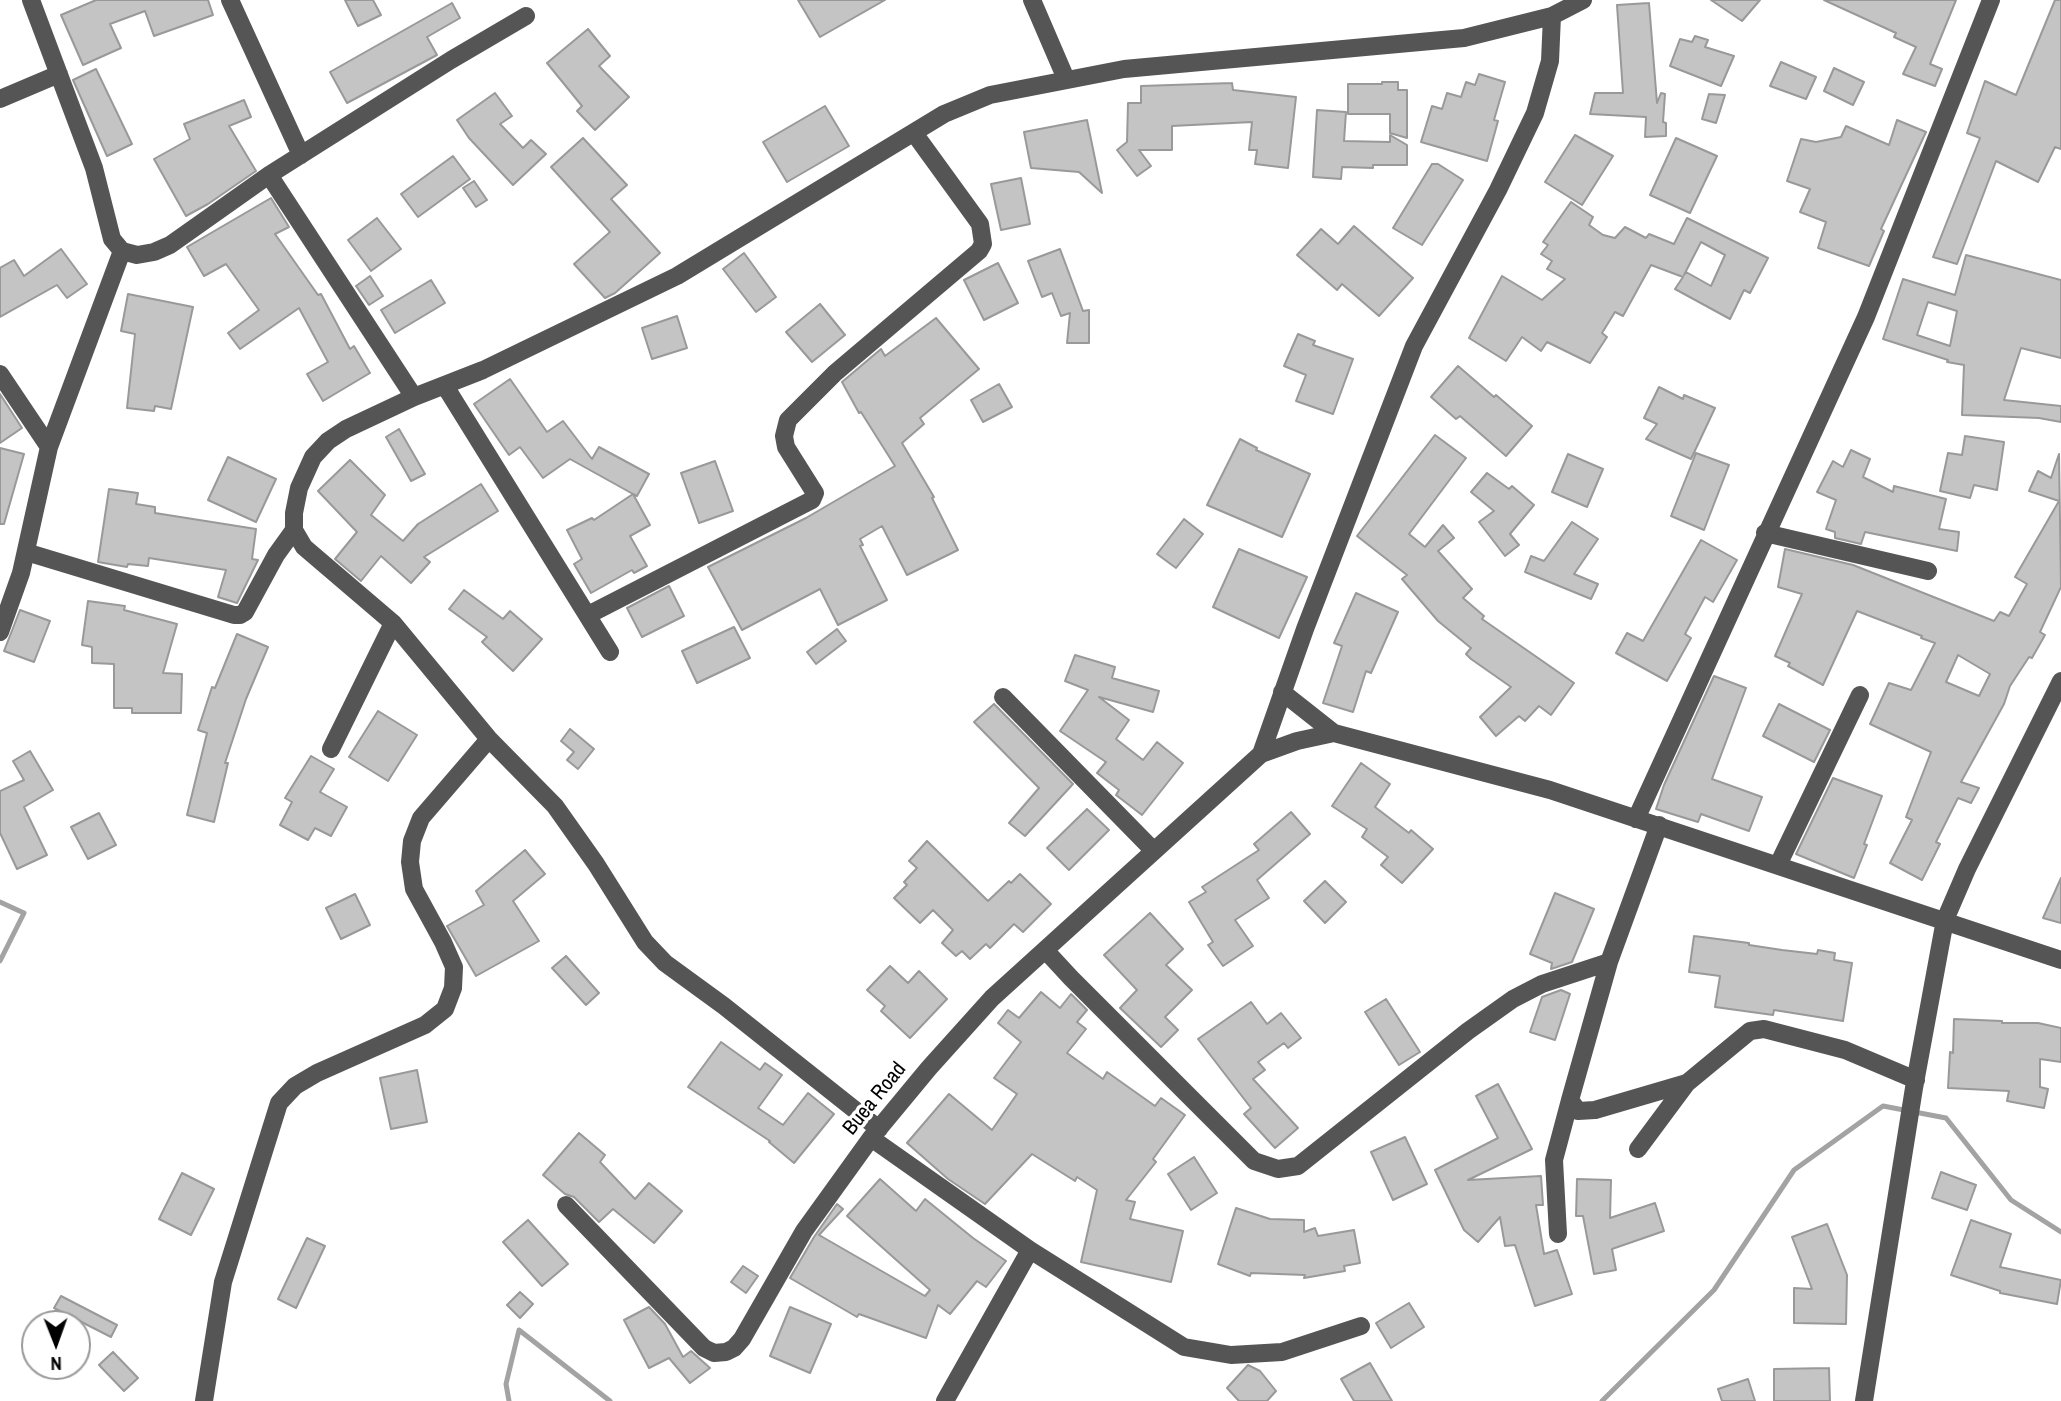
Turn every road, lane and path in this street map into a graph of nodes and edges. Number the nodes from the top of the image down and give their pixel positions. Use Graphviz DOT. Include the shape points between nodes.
graph roads {
  1 [pos="30,0"];
  2 [pos="230,0"];
  3 [pos="1032,0"];
  4 [pos="1583,0"];
  5 [pos="1991,0"];
  6 [pos="526,16"];
  7 [pos="1552,16"];
  8 [pos="59,74"];
  9 [pos="1066,79"];
  10 [pos="0,99"];
  11 [pos="914,133"];
  12 [pos="301,155"];
  13 [pos="269,175"];
  14 [pos="122,251"];
  15 [pos="0,374"];
  16 [pos="445,386"];
  17 [pos="414,397"];
  18 [pos="49,447"];
  19 [pos="294,530"];
  20 [pos="1765,533"];
  21 [pos="26,552"];
  22 [pos="1928,571"];
  23 [pos="588,615"];
  24 [pos="393,623"];
  25 [pos="0,632"];
  26 [pos="610,652"];
  27 [pos="2061,681"];
  28 [pos="1282,692"];
  29 [pos="1860,695"];
  30 [pos="1003,697"];
  31 [pos="1334,733"];
  32 [pos="489,740"];
  33 [pos="331,749"];
  34 [pos="1261,754"];
  35 [pos="1636,819"];
  36 [pos="1659,825"];
  37 [pos="1154,850"];
  38 [pos="1778,864"];
  39 [pos="1945,920"];
  40 [pos="1046,951"];
  41 [pos="2061,960"];
  42 [pos="1609,962"];
  43 [pos="1687,1083"];
  44 [pos="1915,1084"];
  45 [pos="1570,1100"];
  46 [pos="875,1133"];
  47 [pos="1638,1149"];
  48 [pos="566,1205"];
  49 [pos="1559,1234"];
  50 [pos="1030,1250"];
  51 [pos="1361,1326"];
  52 [pos="204,1401"];
  53 [pos="945,1401"];
  54 [pos="1864,1401"];
  1 -- 8 [label="street"];
  2 -- 12 [label="street"];
  3 -- 9 [label="street"];
  4 -- 7 [label="street"];
  5 -- 20 [label="street" via="1866,317"];
  6 -- 12 [label="street"];
  7 -- 9 [label="street" via="1464,38 1124,69"];
  7 -- 28 [label="street" via="1550,61 1535,113 1414,346"];
  8 -- 10 [label="street"];
  8 -- 14 [label="street" via="94,168 112,239"];
  9 -- 11 [label="street" via="979,99"];
  11 -- 16 [label="street" via="677,276"];
  11 -- 23 [label="street" via="980,224 983,244 788,420 786,447 815,493 812,500"];
  12 -- 13 [label="street"];
  13 -- 14 [label="street" via="170,245 137,255"];
  13 -- 17 [label="street"];
  14 -- 18 [label="street"];
  15 -- 18 [label="street"];
  16 -- 17 [label="street"];
  16 -- 23 [label="street"];
  17 -- 19 [label="street" via="346,429 313,457 299,488"];
  18 -- 21 [label="street"];
  19 -- 21 [label="street" via="240,615"];
  19 -- 24 [label="street" via="304,547"];
  20 -- 22 [label="street"];
  20 -- 35 [label="street"];
  21 -- 25 [label="street"];
  23 -- 26 [label="street"];
  24 -- 32 [label="street"];
  24 -- 33 [label="street"];
  27 -- 39 [label="street"];
  28 -- 31 [label="street"];
  28 -- 34 [label="street"];
  29 -- 38 [label="street"];
  30 -- 37 [label="street"];
  31 -- 34 [label="street"];
  31 -- 35 [label="street" via="1550,790"];
  32 -- 46 [label="street" via="555,806 645,942 665,963 724,1006"];
  32 -- 52 [label="street" via="421,818 412,841 414,889 454,967 445,1009 425,1025 317,1073 279,1103 223,1282"];
  34 -- 37 [label="street, Buea Road"];
  35 -- 36 [label="street"];
  36 -- 38 [label="street"];
  36 -- 42 [label="street"];
  37 -- 40 [label="street, Buea Road"];
  38 -- 39 [label="street"];
  39 -- 41 [label="street"];
  39 -- 44 [label="street"];
  40 -- 42 [label="street" via="1254,1161 1278,1169 1298,1166 1513,999 1542,984"];
  40 -- 46 [label="street, Buea Road" via="992,998"];
  42 -- 45 [label="street"];
  43 -- 44 [label="street" via="1749,1031 1764,1029 1845,1050"];
  43 -- 45 [label="street" via="1595,1110 1578,1111"];
  43 -- 47 [label="street"];
  44 -- 54 [label="street"];
  45 -- 49 [label="street" via="1554,1160"];
  46 -- 48 [label="street, Buea Road" via="804,1231 742,1339 726,1352 704,1348"];
  46 -- 50 [label="street"];
  50 -- 51 [label="street" via="1184,1347 1231,1356 1282,1352"];
  50 -- 53 [label="street"];
}
